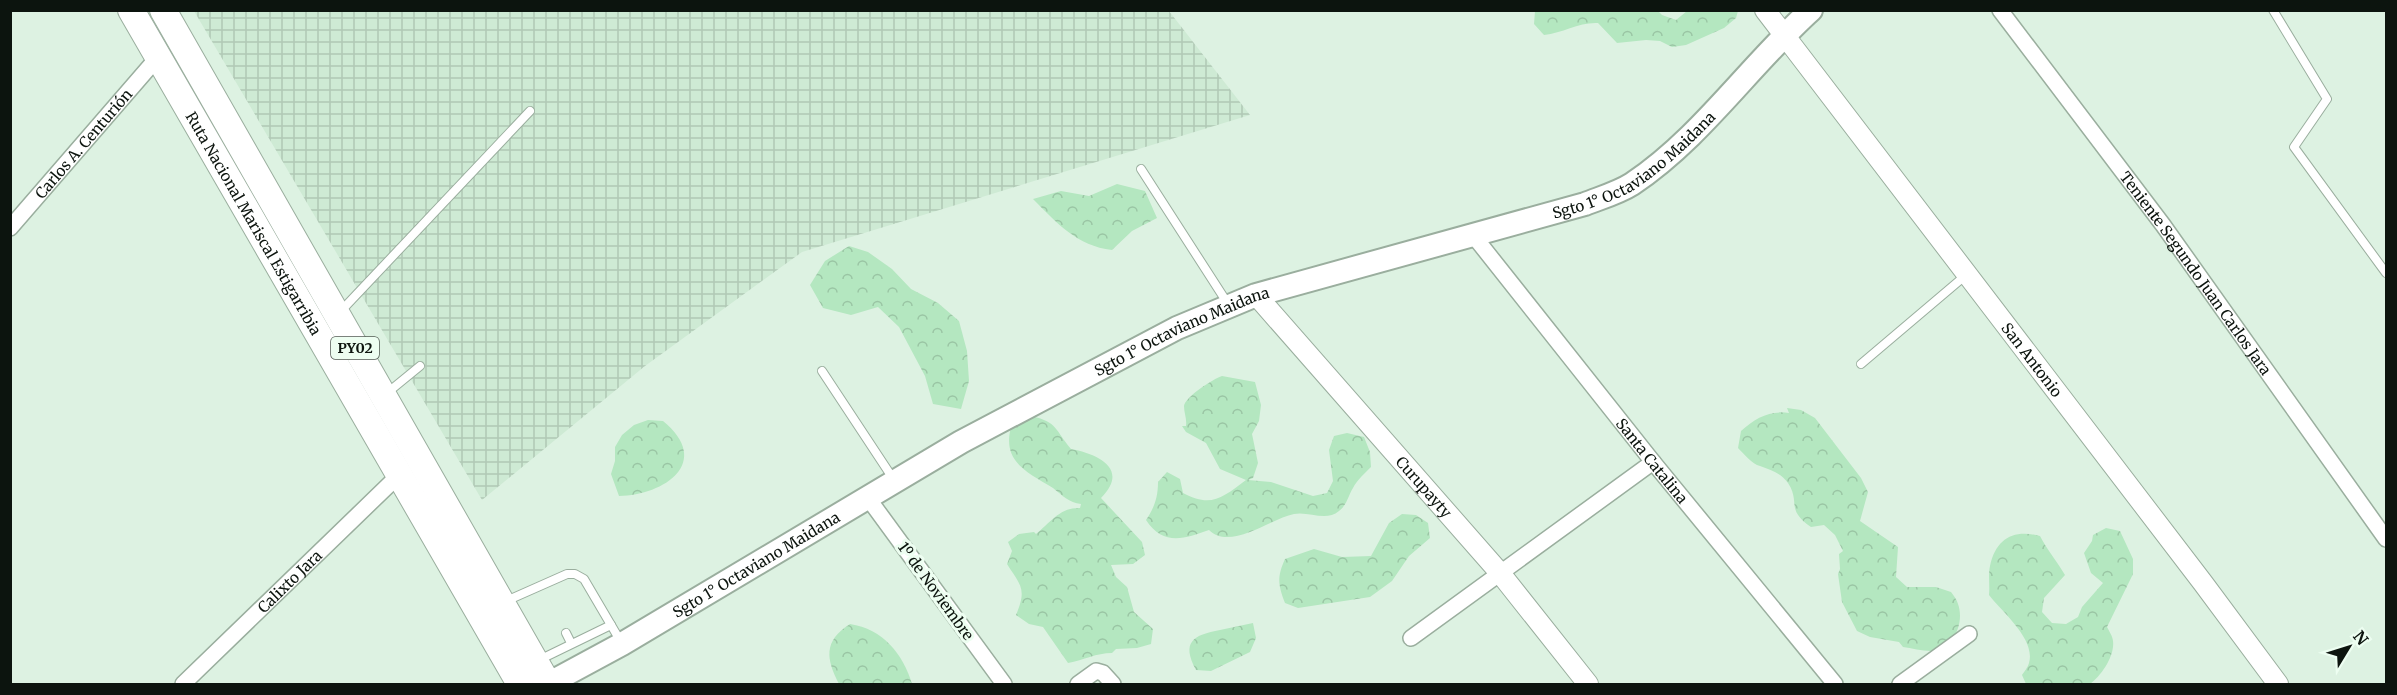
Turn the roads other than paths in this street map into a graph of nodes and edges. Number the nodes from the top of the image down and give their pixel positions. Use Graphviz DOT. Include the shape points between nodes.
graph roads {
  1 [pos="131,10"];
  2 [pos="163,10"];
  3 [pos="1765,10"];
  4 [pos="1811,10"];
  5 [pos="2000,10"];
  6 [pos="2273,10"];
  7 [pos="1784,35"];
  8 [pos="158,57"];
  9 [pos="530,111"];
  10 [pos="1141,169"];
  11 [pos="10,228"];
  12 [pos="1473,235"];
  13 [pos="2386,273"];
  14 [pos="1966,275"];
  15 [pos="1256,295"];
  16 [pos="1230,306"];
  17 [pos="337,316"];
  18 [pos="1861,364"];
  19 [pos="420,366"];
  20 [pos="822,371"];
  21 [pos="383,396"];
  22 [pos="1653,462"];
  23 [pos="398,476"];
  24 [pos="895,481"];
  25 [pos="868,498"];
  26 [pos="2386,539"];
  27 [pos="1500,573"];
  28 [pos="501,603"];
  29 [pos="566,633"];
  30 [pos="616,634"];
  31 [pos="1969,634"];
  32 [pos="1412,638"];
  33 [pos="571,643"];
  34 [pos="535,662"];
  35 [pos="183,684"];
  36 [pos="520,684"];
  37 [pos="548,684"];
  38 [pos="1004,684"];
  39 [pos="1078,684"];
  40 [pos="1113,684"];
  41 [pos="1587,684"];
  42 [pos="1835,684"];
  43 [pos="1900,684"];
  44 [pos="2278,684"];
  1 -- 8 [label="highway, Ruta Nacional Mariscal Estigarribia / PY02"];
  2 -- 17 [label="highway, Ruta Nacional Mariscal Estigarribia / PY02"];
  3 -- 7 [label="street, San Antonio"];
  4 -- 7 [label="main road, Sgto 1° Octaviano Maidana"];
  5 -- 26 [label="street, Teniente Segundo Juan Carlos Jara" via="2163,225"];
  6 -- 13 [label="lane" via="2327,99 2294,147"];
  7 -- 12 [label="main road, Sgto 1° Octaviano Maidana" via="1711,114 1659,164 1629,186 1585,204"];
  7 -- 14 [label="street, San Antonio"];
  8 -- 11 [label="street, Carlos A. Centurión"];
  8 -- 23 [label="highway, Ruta Nacional Mariscal Estigarribia / PY02"];
  9 -- 17 [label="lane"];
  10 -- 16 [label="lane"];
  12 -- 15 [label="main road, Sgto 1° Octaviano Maidana"];
  12 -- 22 [label="street, Santa Catalina"];
  14 -- 18 [label="lane"];
  14 -- 44 [label="street, San Antonio"];
  15 -- 16 [label="main road, Sgto 1° Octaviano Maidana"];
  15 -- 27 [label="street, Curupayty"];
  16 -- 24 [label="main road, Sgto 1° Octaviano Maidana" via="1177,328 1068,384"];
  17 -- 21 [label="highway, Ruta Nacional Mariscal Estigarribia / PY02"];
  19 -- 21 [label="lane"];
  20 -- 24 [label="lane"];
  21 -- 28 [label="highway, Ruta Nacional Mariscal Estigarribia / PY02"];
  22 -- 27 [label="street"];
  22 -- 42 [label="street, Santa Catalina"];
  23 -- 35 [label="street, Calixto Jara"];
  23 -- 36 [label="highway, Ruta Nacional Mariscal Estigarribia / PY02"];
  24 -- 25 [label="main road, Sgto 1° Octaviano Maidana"];
  25 -- 30 [label="main road, Sgto 1° Octaviano Maidana"];
  25 -- 38 [label="street, 1º de Noviembre"];
  27 -- 32 [label="street"];
  27 -- 41 [label="street, Curupayty"];
  28 -- 30 [label="lane" via="541,589 567,574 579,575"];
  28 -- 34 [label="highway, Ruta Nacional Mariscal Estigarribia / PY02"];
  29 -- 33 [label="lane"];
  30 -- 33 [label="lane"];
  30 -- 37 [label="main road, Sgto 1° Octaviano Maidana"];
  31 -- 43 [label="street"];
  33 -- 34 [label="lane"];
  34 -- 37 [label="highway, Ruta Nacional Mariscal Estigarribia / PY02"];
  39 -- 40 [label="street" via="1096,671"];
}
